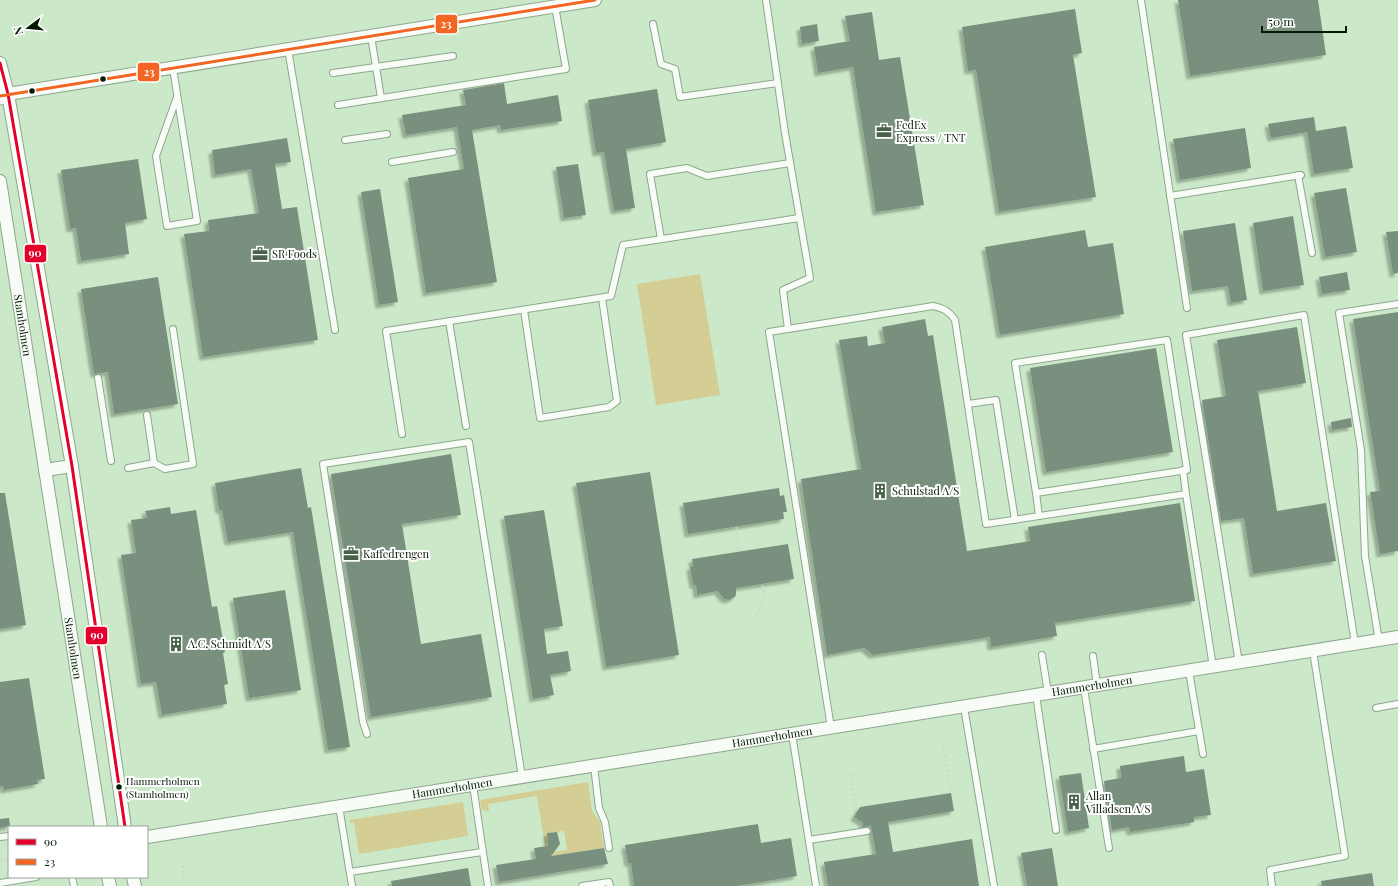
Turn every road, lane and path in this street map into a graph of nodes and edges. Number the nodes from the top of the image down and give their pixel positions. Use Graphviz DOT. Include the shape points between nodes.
graph roads {
  1 [pos="595,0"];
  2 [pos="766,0"];
  3 [pos="1141,0"];
  4 [pos="555,6"];
  5 [pos="653,24"];
  6 [pos="371,36"];
  7 [pos="288,49"];
  8 [pos="453,56"];
  9 [pos="0,63"];
  10 [pos="376,67"];
  11 [pos="173,68"];
  12 [pos="333,73"];
  13 [pos="778,83"];
  14 [pos="4,95"];
  15 [pos="177,97"];
  16 [pos="381,98"];
  17 [pos="338,105"];
  18 [pos="387,134"];
  19 [pos="345,140"];
  20 [pos="453,152"];
  21 [pos="392,162"];
  22 [pos="790,164"];
  23 [pos="0,181"];
  24 [pos="1170,196"];
  25 [pos="799,218"];
  26 [pos="661,239"];
  27 [pos="1312,253"];
  28 [pos="602,298"];
  29 [pos="1398,304"];
  30 [pos="1187,308"];
  31 [pos="524,310"];
  32 [pos="449,321"];
  33 [pos="173,329"];
  34 [pos="788,329"];
  35 [pos="335,330"];
  36 [pos="98,378"];
  37 [pos="968,404"];
  38 [pos="147,415"];
  39 [pos="466,426"];
  40 [pos="402,434"];
  41 [pos="111,461"];
  42 [pos="154,463"];
  43 [pos="72,466"];
  44 [pos="128,468"];
  45 [pos="45,470"];
  46 [pos="1183,470"];
  47 [pos="1036,493"];
  48 [pos="1186,494"];
  49 [pos="1039,516"];
  50 [pos="1015,520"];
  51 [pos="736,527"];
  52 [pos="740,551"];
  53 [pos="762,584"];
  54 [pos="753,625"];
  55 [pos="1398,637"];
  56 [pos="1379,640"];
  57 [pos="1355,644"];
  58 [pos="1313,651"];
  59 [pos="1042,655"];
  60 [pos="1093,656"];
  61 [pos="1239,663"];
  62 [pos="1213,667"];
  63 [pos="1189,671"];
  64 [pos="1097,686"];
  65 [pos="1084,688"];
  66 [pos="1042,694"];
  67 [pos="1398,704"];
  68 [pos="964,707"];
  69 [pos="1376,708"];
  70 [pos="831,728"];
  71 [pos="1199,731"];
  72 [pos="367,734"];
  73 [pos="792,734"];
  74 [pos="943,745"];
  75 [pos="1093,749"];
  76 [pos="1203,754"];
  77 [pos="594,766"];
  78 [pos="850,774"];
  79 [pos="522,777"];
  80 [pos="473,785"];
  81 [pos="951,791"];
  82 [pos="339,806"];
  83 [pos="857,812"];
  84 [pos="100,826"];
  85 [pos="125,826"];
  86 [pos="1056,830"];
  87 [pos="867,831"];
  88 [pos="148,837"];
  89 [pos="809,840"];
  90 [pos="609,848"];
  91 [pos="1109,848"];
  92 [pos="482,852"];
  93 [pos="182,861"];
  94 [pos="350,872"];
  95 [pos="30,878"];
  96 [pos="0,883"];
  97 [pos="185,885"];
  98 [pos="352,886"];
  99 [pos="488,886"];
  100 [pos="582,886"];
  101 [pos="610,886"];
  102 [pos="816,886"];
  103 [pos="994,886"];
  104 [pos="1272,886"];
  1 -- 4 [label="street"];
  2 -- 13 [label="lane"];
  3 -- 24 [label="lane"];
  4 -- 6 [label="street"];
  4 -- 16 [label="lane" via="566,69"];
  5 -- 13 [label="lane" via="661,64 675,69 680,97"];
  6 -- 7 [label="street"];
  6 -- 10 [label="lane"];
  7 -- 11 [label="street"];
  7 -- 35 [label="lane"];
  8 -- 10 [label="lane"];
  9 -- 14 [label="street"];
  10 -- 12 [label="lane"];
  10 -- 16 [label="lane"];
  11 -- 14 [label="street"];
  11 -- 15 [label="lane"];
  13 -- 22 [label="lane"];
  14 -- 43 [label="street"];
  15 -- 15 [label="lane" via="156,156 167,226 197,221"];
  16 -- 17 [label="lane"];
  18 -- 19 [label="lane"];
  20 -- 21 [label="lane"];
  22 -- 25 [label="lane"];
  22 -- 26 [label="lane" via="707,176 687,168 650,174"];
  23 -- 45 [label="street, Stamholmen"];
  24 -- 27 [label="lane" via="1300,175"];
  24 -- 30 [label="lane"];
  25 -- 26 [label="lane"];
  25 -- 34 [label="lane" via="810,278 783,290"];
  26 -- 28 [label="lane" via="623,245 611,296"];
  28 -- 31 [label="lane"];
  28 -- 31 [label="lane" via="617,401 609,407 540,418"];
  29 -- 56 [label="lane" via="1339,313 1361,450 1364,556"];
  31 -- 32 [label="lane"];
  32 -- 39 [label="lane"];
  32 -- 40 [label="lane" via="386,331"];
  33 -- 42 [label="lane" via="193,464 165,469"];
  34 -- 37 [label="lane" via="933,306 942,308 955,320"];
  34 -- 70 [label="lane" via="769,332"];
  36 -- 41 [label="lane"];
  37 -- 50 [label="lane" via="996,400"];
  37 -- 50 [label="lane" via="986,524"];
  38 -- 42 [label="lane"];
  42 -- 44 [label="lane"];
  43 -- 45 [label="street"];
  43 -- 85 [label="street"];
  45 -- 84 [label="street, Stamholmen"];
  46 -- 47 [label="lane"];
  46 -- 47 [label="lane" via="1187,470 1167,340 1016,363"];
  46 -- 48 [label="lane"];
  47 -- 49 [label="lane"];
  48 -- 49 [label="lane"];
  48 -- 62 [label="lane"];
  49 -- 50 [label="lane"];
  51 -- 52 [label="path"];
  53 -- 54 [label="path" via="764,594"];
  55 -- 56 [label="street, Hammerholmen"];
  56 -- 57 [label="street, Hammerholmen"];
  57 -- 58 [label="street, Hammerholmen"];
  57 -- 61 [label="lane" via="1304,315 1186,335"];
  58 -- 61 [label="street, Hammerholmen"];
  58 -- 104 [label="lane" via="1345,856 1270,870"];
  59 -- 66 [label="lane"];
  60 -- 64 [label="lane"];
  61 -- 62 [label="street, Hammerholmen"];
  62 -- 63 [label="street, Hammerholmen"];
  63 -- 64 [label="street, Hammerholmen"];
  63 -- 71 [label="lane"];
  64 -- 65 [label="street, Hammerholmen"];
  65 -- 66 [label="street, Hammerholmen"];
  65 -- 75 [label="lane"];
  66 -- 68 [label="street, Hammerholmen"];
  66 -- 86 [label="lane"];
  67 -- 69 [label="lane"];
  68 -- 70 [label="street, Hammerholmen"];
  68 -- 103 [label="lane"];
  70 -- 73 [label="street, Hammerholmen"];
  71 -- 75 [label="lane"];
  71 -- 76 [label="lane"];
  72 -- 79 [label="lane" via="363,722 323,464 469,442"];
  73 -- 77 [label="street, Hammerholmen"];
  73 -- 89 [label="lane"];
  74 -- 81 [label="path"];
  75 -- 91 [label="lane"];
  77 -- 79 [label="street, Hammerholmen"];
  77 -- 90 [label="lane" via="599,808 605,822"];
  78 -- 83 [label="path"];
  79 -- 80 [label="street, Hammerholmen"];
  80 -- 82 [label="street, Hammerholmen"];
  80 -- 92 [label="lane"];
  82 -- 88 [label="street, Hammerholmen"];
  82 -- 94 [label="lane"];
  87 -- 89 [label="lane"];
  89 -- 102 [label="lane"];
  92 -- 94 [label="lane"];
  92 -- 99 [label="lane"];
  93 -- 97 [label="path"];
  94 -- 98 [label="lane"];
  95 -- 96 [label="lane"];
  100 -- 101 [label="lane" via="609,882"];
}
